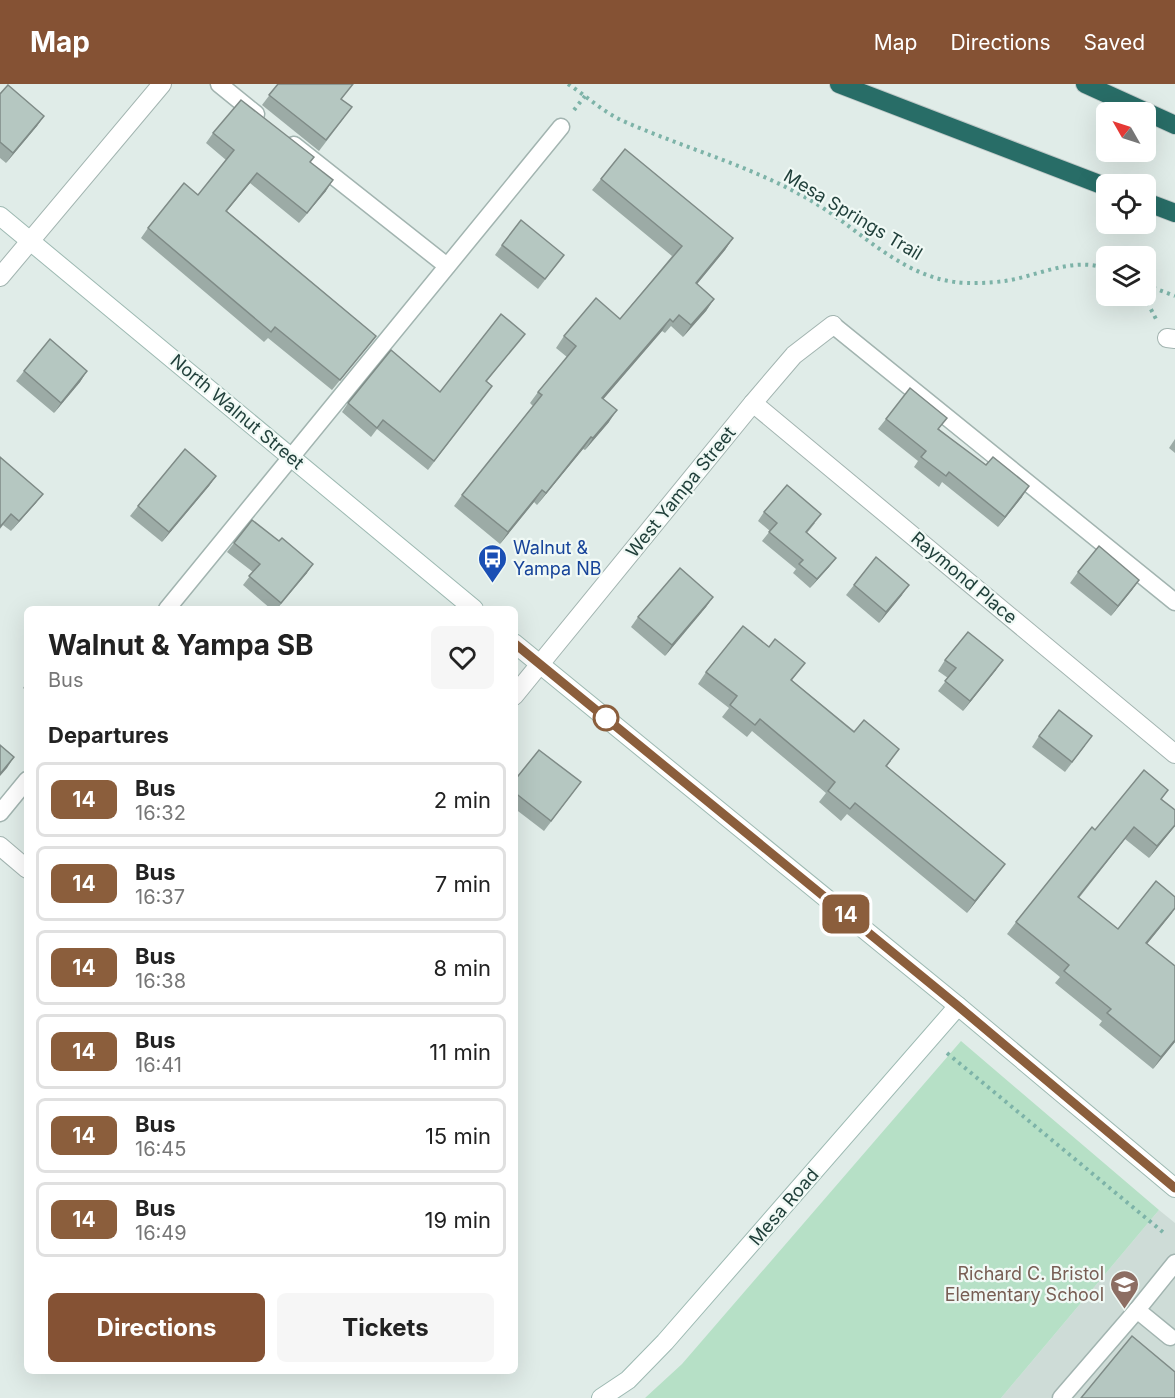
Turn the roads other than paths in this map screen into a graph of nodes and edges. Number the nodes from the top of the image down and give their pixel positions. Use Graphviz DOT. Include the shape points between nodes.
graph roads {
  1 [pos="162,84"];
  2 [pos="219,84"];
  3 [pos="839,84"];
  4 [pos="1085,84"];
  5 [pos="265,122"];
  6 [pos="1175,125"];
  7 [pos="561,127"];
  8 [pos="284,137"];
  9 [pos="1096,183"];
  10 [pos="1156,206"];
  11 [pos="1175,213"];
  12 [pos="0,216"];
  13 [pos="30,241"];
  14 [pos="447,266"];
  15 [pos="0,277"];
  16 [pos="833,325"];
  17 [pos="753,403"];
  18 [pos="292,457"];
  19 [pos="1175,602"];
  20 [pos="169,606"];
  21 [pos="470,606"];
  22 [pos="518,646"];
  23 [pos="540,664"];
  24 [pos="518,691"];
  25 [pos="1175,754"];
  26 [pos="24,784"];
  27 [pos="0,813"];
  28 [pos="0,846"];
  29 [pos="24,866"];
  30 [pos="958,1006"];
  31 [pos="1175,1188"];
  32 [pos="1175,1263"];
  33 [pos="1137,1310"];
  34 [pos="1170,1337"];
  35 [pos="601,1398"];
  36 [pos="1061,1398"];
  1 -- 13 [label="main road"];
  2 -- 5 [label="lane"];
  3 -- 9 [label="highway"];
  4 -- 6 [label="highway"];
  7 -- 14 [label="lane"];
  8 -- 14 [label="lane"];
  10 -- 11 [label="highway"];
  12 -- 13 [label="main road, North Walnut Street"];
  13 -- 15 [label="main road"];
  13 -- 18 [label="main road, North Walnut Street"];
  14 -- 18 [label="lane"];
  16 -- 17 [label="main road, West Yampa Street" via="794,355"];
  16 -- 19 [label="lane"];
  17 -- 23 [label="main road, West Yampa Street"];
  17 -- 25 [label="main road, Raymond Place"];
  18 -- 20 [label="lane"];
  18 -- 21 [label="main road, North Walnut Street"];
  22 -- 23 [label="main road"];
  23 -- 24 [label="main road, West Yampa Street"];
  23 -- 30 [label="main road"];
  26 -- 27 [label="lane"];
  28 -- 29 [label="main road"];
  30 -- 31 [label="main road"];
  30 -- 35 [label="main road, Mesa Road" via="665,1342 628,1380"];
  32 -- 33 [label="lane"];
  33 -- 34 [label="lane"];
  33 -- 36 [label="lane"];
}
